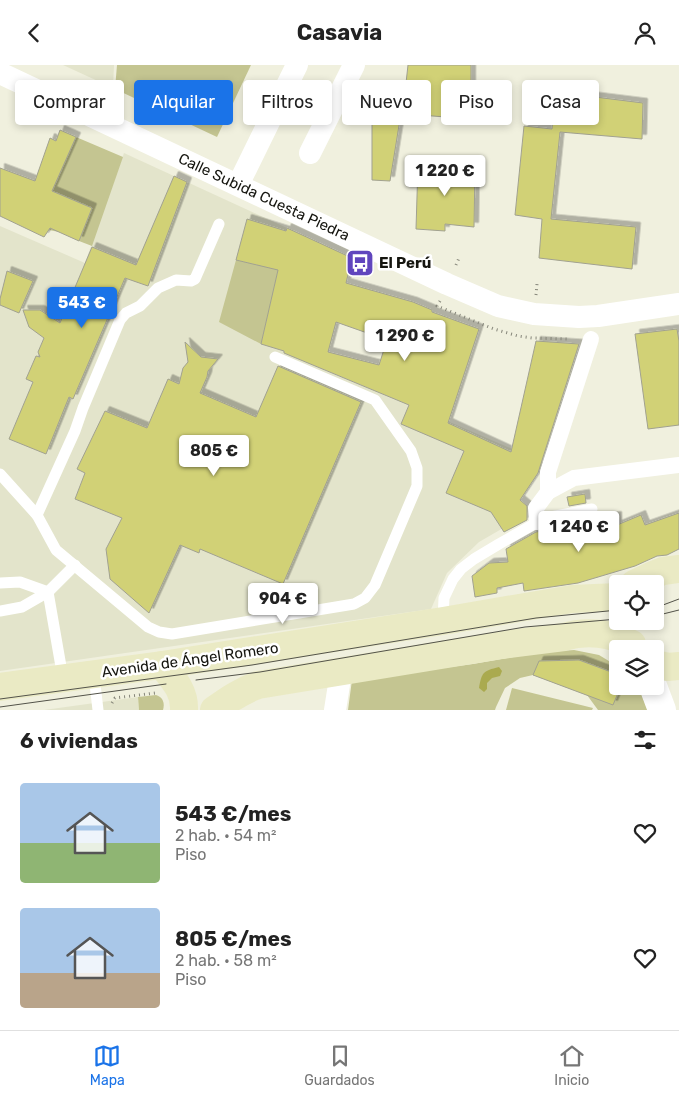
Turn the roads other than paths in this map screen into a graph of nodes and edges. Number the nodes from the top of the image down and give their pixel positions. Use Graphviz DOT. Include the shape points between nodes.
graph roads {
  1 [pos="297,65"];
  2 [pos="354,65"];
  3 [pos="0,73"];
  4 [pos="310,153"];
  5 [pos="238,185"];
  6 [pos="219,224"];
  7 [pos="679,304"];
  8 [pos="591,339"];
  9 [pos="275,357"];
  10 [pos="679,465"];
  11 [pos="0,474"];
  12 [pos="548,492"];
  13 [pos="592,509"];
  14 [pos="37,515"];
  15 [pos="537,522"];
  16 [pos="75,565"];
  17 [pos="679,569"];
  18 [pos="654,575"];
  19 [pos="664,582"];
  20 [pos="0,583"];
  21 [pos="679,583"];
  22 [pos="609,590"];
  23 [pos="48,592"];
  24 [pos="609,597"];
  25 [pos="572,599"];
  26 [pos="0,611"];
  27 [pos="443,621"];
  28 [pos="625,640"];
  29 [pos="162,665"];
  30 [pos="664,666"];
  31 [pos="679,667"];
  32 [pos="341,672"];
  33 [pos="94,675"];
  34 [pos="63,679"];
  35 [pos="0,687"];
  36 [pos="218,709"];
  37 [pos="98,710"];
  38 [pos="184,710"];
  39 [pos="334,710"];
  1 -- 5 [label="street"];
  2 -- 4 [label="street"];
  3 -- 5 [label="street, Calle Subida Cuesta Piedra"];
  5 -- 7 [label="street, Calle Subida Cuesta Piedra" via="498,306 534,314 579,317"];
  6 -- 14 [label="lane" via="195,279 176,280 158,288 120,320"];
  8 -- 12 [label="street" via="548,472"];
  9 -- 16 [label="lane" via="375,400 414,459 417,486 375,585 365,598 354,603 172,634 159,633"];
  10 -- 12 [label="street" via="574,478"];
  11 -- 14 [label="lane"];
  12 -- 15 [label="street" via="536,508"];
  13 -- 15 [label="lane"];
  14 -- 16 [label="lane" via="56,550"];
  15 -- 27 [label="lane" via="462,569 444,598"];
  16 -- 23 [label="lane"];
  17 -- 18 [label="main road"];
  19 -- 21 [label="main road"];
  20 -- 23 [label="lane" via="20,582"];
  22 -- 25 [label="main road"];
  23 -- 26 [label="lane" via="22,607"];
  23 -- 34 [label="lane"];
  24 -- 25 [label="main road, Avenida de Ángel Romero"];
  25 -- 27 [label="main road, Avenida de Ángel Romero"];
  27 -- 29 [label="main road, Avenida de Ángel Romero"];
  28 -- 32 [label="main road" via="595,634 572,634"];
  29 -- 33 [label="main road, Avenida de Ángel Romero"];
  29 -- 38 [label="main road" via="181,690"];
  30 -- 31 [label="main road"];
  32 -- 36 [label="main road" via="258,685 237,693"];
  32 -- 39 [label="street"];
  33 -- 34 [label="main road, Avenida de Ángel Romero"];
  33 -- 37 [label="lane"];
  34 -- 35 [label="main road, Avenida de Ángel Romero"];
}
